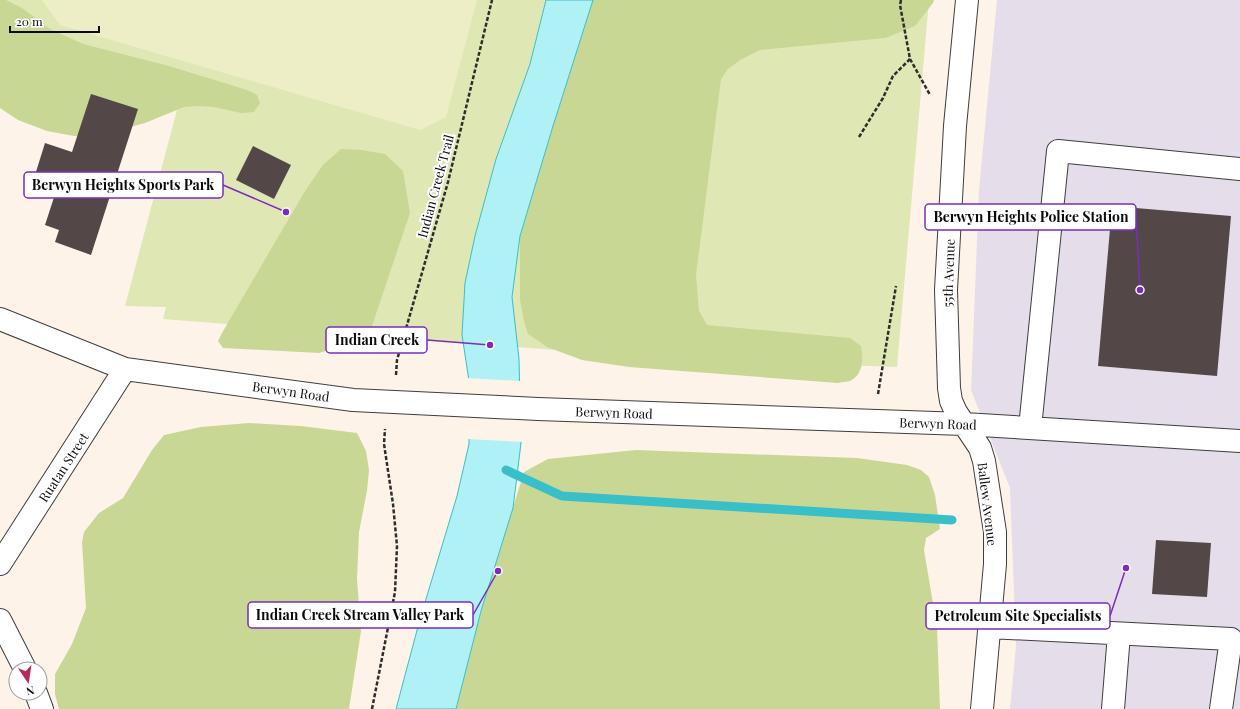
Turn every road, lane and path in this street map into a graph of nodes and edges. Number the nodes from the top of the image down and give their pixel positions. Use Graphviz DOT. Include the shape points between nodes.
graph roads {
  1 [pos="492,0"];
  2 [pos="901,0"];
  3 [pos="967,0"];
  4 [pos="910,58"];
  5 [pos="931,98"];
  6 [pos="859,137"];
  7 [pos="1240,169"];
  8 [pos="896,286"];
  9 [pos="0,318"];
  10 [pos="125,369"];
  11 [pos="395,377"];
  12 [pos="877,398"];
  13 [pos="386,423"];
  14 [pos="964,424"];
  15 [pos="1030,428"];
  16 [pos="1235,436"];
  17 [pos="0,564"];
  18 [pos="0,620"];
  19 [pos="989,627"];
  20 [pos="1119,634"];
  21 [pos="21,661"];
  22 [pos="372,709"];
  23 [pos="982,709"];
  24 [pos="1113,709"];
  25 [pos="1221,709"];
  1 -- 11 [label="path, Indian Creek Trail" via="448,182 397,360"];
  2 -- 4 [label="path"];
  3 -- 14 [label="street, 55th Avenue" via="955,126 946,290 949,388 951,401"];
  4 -- 5 [label="path"];
  4 -- 6 [label="path" via="892,76 883,98"];
  7 -- 15 [label="street" via="1058,151"];
  8 -- 12 [label="path"];
  9 -- 10 [label="street, Berwyn Road"];
  10 -- 14 [label="street, Berwyn Road" via="392,403"];
  10 -- 17 [label="street, Ruatan Street"];
  13 -- 22 [label="path" via="384,444 398,546 396,585"];
  14 -- 15 [label="street, Berwyn Road"];
  14 -- 19 [label="street, Ballew Avenue" via="980,448 984,461 995,532 995,564"];
  15 -- 16 [label="street, Berwyn Road"];
  18 -- 21 [label="street"];
  19 -- 20 [label="street"];
  19 -- 23 [label="street, Ballew Avenue"];
  20 -- 24 [label="street"];
  20 -- 25 [label="street" via="1231,639"];
}
